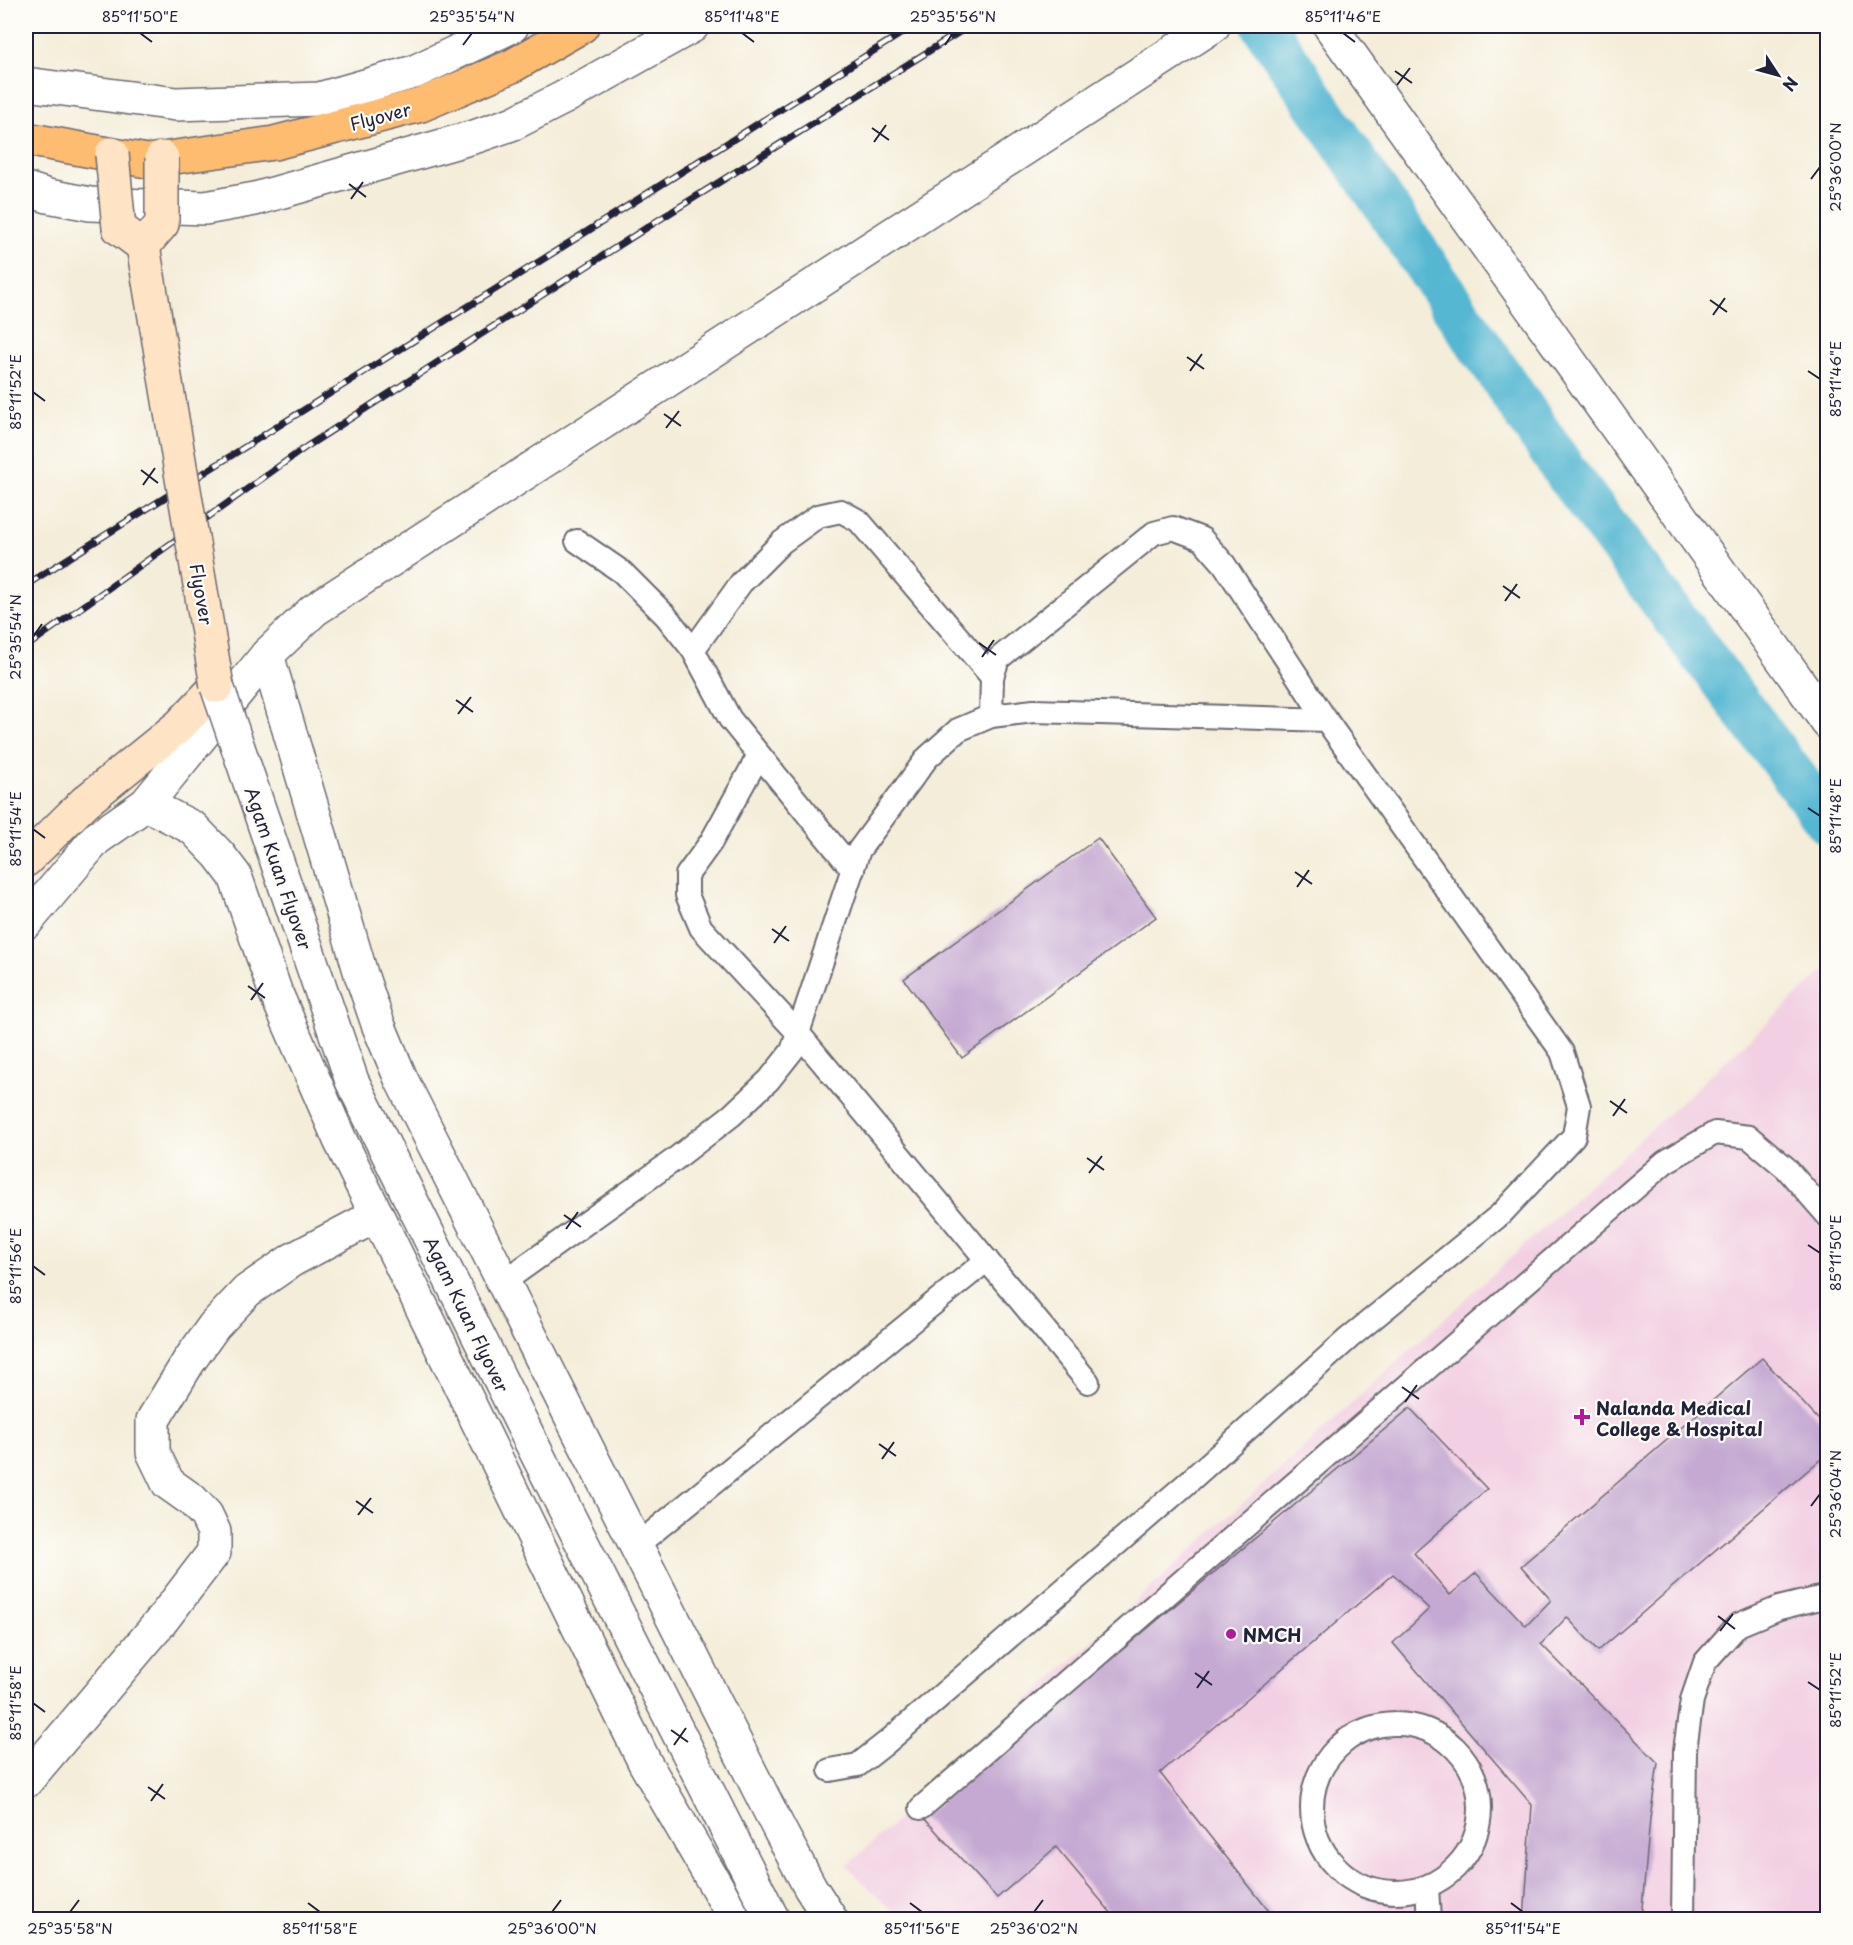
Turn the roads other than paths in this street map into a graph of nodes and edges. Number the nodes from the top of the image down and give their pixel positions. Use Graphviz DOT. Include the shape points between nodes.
graph roads {
  1 [pos="512,26"];
  2 [pos="582,26"];
  3 [pos="692,26"];
  4 [pos="1330,26"];
  5 [pos="1201,33"];
  6 [pos="26,84"];
  7 [pos="26,139"];
  8 [pos="111,154"];
  9 [pos="162,158"];
  10 [pos="26,189"];
  11 [pos="143,246"];
  12 [pos="577,542"];
  13 [pos="693,650"];
  14 [pos="267,655"];
  15 [pos="992,677"];
  16 [pos="217,686"];
  17 [pos="991,716"];
  18 [pos="1326,720"];
  19 [pos="1827,723"];
  20 [pos="759,755"];
  21 [pos="146,804"];
  22 [pos="26,860"];
  23 [pos="853,870"];
  24 [pos="26,922"];
  25 [pos="799,1034"];
  26 [pos="377,1215"];
  27 [pos="1827,1216"];
  28 [pos="987,1260"];
  29 [pos="502,1283"];
  30 [pos="1088,1382"];
  31 [pos="636,1546"];
  32 [pos="1827,1596"];
  33 [pos="830,1770"];
  34 [pos="26,1781"];
  35 [pos="921,1808"];
  36 [pos="1426,1887"];
  37 [pos="736,1920"];
  38 [pos="773,1920"];
  39 [pos="831,1920"];
  40 [pos="1429,1920"];
  41 [pos="1683,1920"];
  1 -- 6 [label="street" via="414,72 320,99 176,104"];
  2 -- 9 [label="main road, Flyover" via="513,66 422,105 274,143"];
  3 -- 10 [label="street" via="514,123 255,199 205,208 90,204"];
  4 -- 19 [label="street"];
  5 -- 14 [label="street" via="314,610"];
  7 -- 8 [label="main road, Flyover"];
  8 -- 9 [label="main road, Flyover" via="147,161"];
  8 -- 11 [label="main road, bridge" via="119,228"];
  9 -- 11 [label="main road, bridge" via="162,224"];
  11 -- 16 [label="main road, Flyover, bridge"];
  12 -- 13 [label="lane" via="622,572"];
  13 -- 15 [label="lane" via="741,583 782,542 818,516 842,511 859,521"];
  13 -- 20 [label="lane" via="730,719"];
  14 -- 21 [label="street"];
  14 -- 29 [label="street" via="378,1024 406,1090"];
  15 -- 17 [label="lane"];
  15 -- 18 [label="lane" via="998,659 1027,635 1154,533 1173,528 1202,539 1224,564"];
  16 -- 22 [label="main road" via="180,724 85,802"];
  16 -- 38 [label="street, Agam Kuan Flyover, bridge" via="352,1081"];
  17 -- 18 [label="lane" via="1073,711"];
  17 -- 23 [label="lane" via="958,730 927,758 859,850"];
  18 -- 33 [label="lane" via="1562,1052 1579,1106 1574,1136 1501,1214 1349,1338 886,1743 858,1765"];
  20 -- 23 [label="lane"];
  20 -- 25 [label="lane" via="711,842 687,875 687,895 701,928"];
  21 -- 24 [label="street" via="96,839"];
  21 -- 26 [label="street" via="193,828 235,876 275,991"];
  23 -- 25 [label="lane"];
  25 -- 28 [label="lane"];
  25 -- 29 [label="lane" via="792,1051 769,1080 732,1115"];
  26 -- 34 [label="street" via="292,1260 247,1290 189,1361 153,1420 153,1452 168,1483 206,1515 214,1532 214,1552 159,1624"];
  26 -- 37 [label="street" via="645,1763"];
  27 -- 35 [label="lane" via="1786,1168 1749,1137 1715,1133 1665,1162"];
  28 -- 30 [label="lane"];
  28 -- 31 [label="lane"];
  29 -- 31 [label="street"];
  31 -- 39 [label="street" via="779,1829"];
  32 -- 41 [label="lane" via="1738,1624 1705,1662 1692,1700 1686,1750"];
  36 -- 36 [label="lane" via="1398,1893 1369,1888 1344,1875 1324,1853 1314,1826 1312,1797 1321,1769 1337,1747 1359,1732 1385,1723 1412,1724 1438,1733 1459,1750 1474,1773 1481,1799 1479,1826 1469,1852 1451,1872"];
  36 -- 40 [label="lane"];
}
